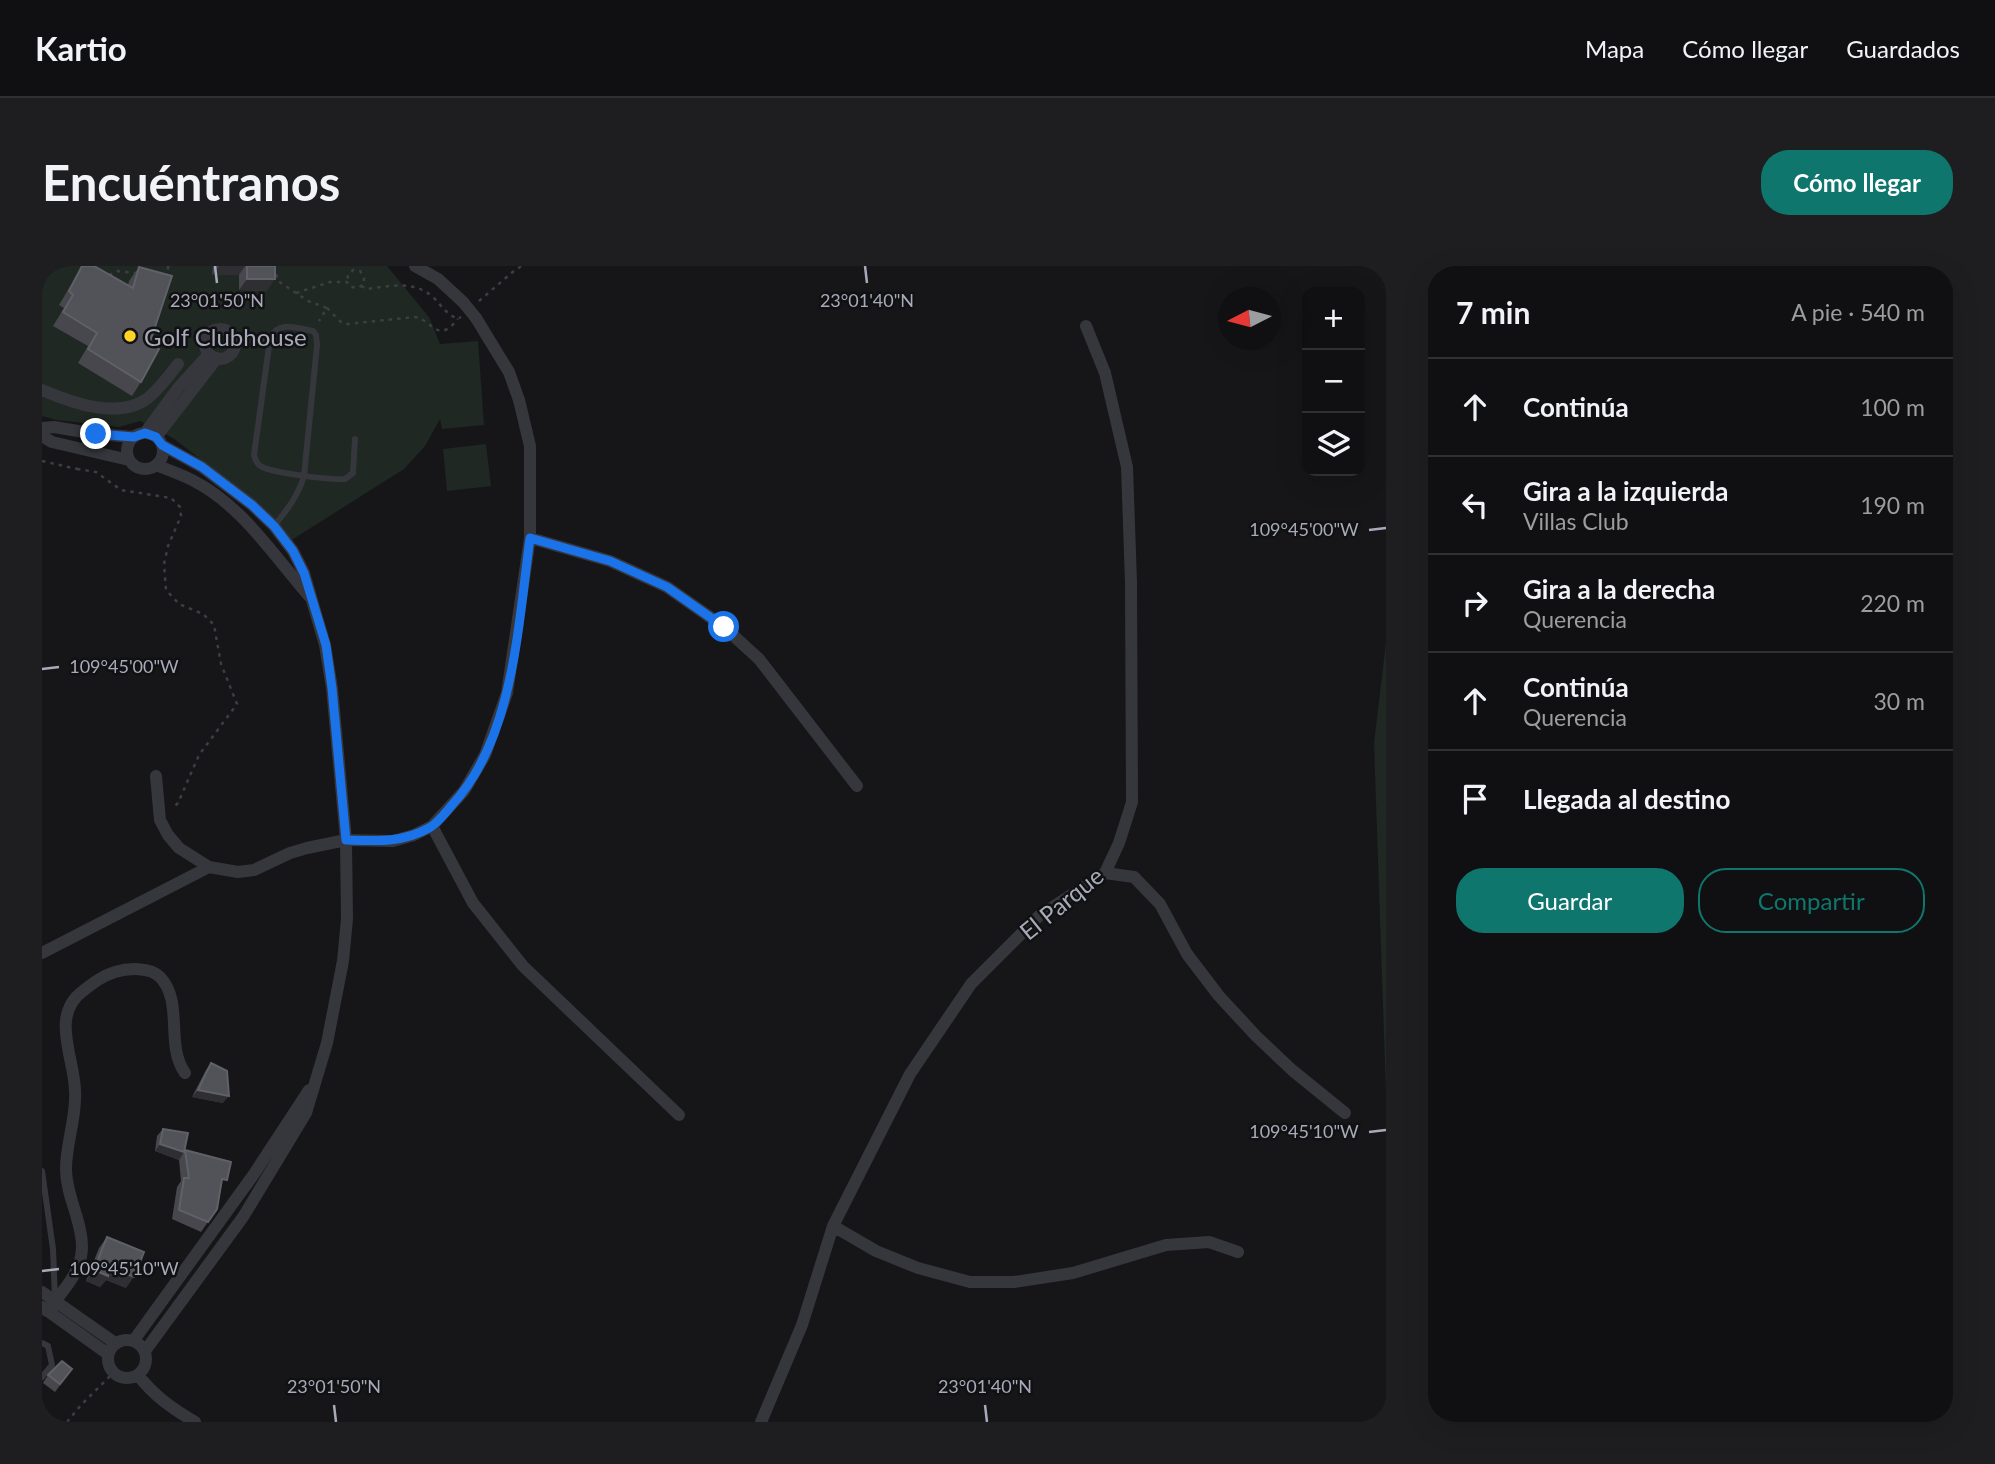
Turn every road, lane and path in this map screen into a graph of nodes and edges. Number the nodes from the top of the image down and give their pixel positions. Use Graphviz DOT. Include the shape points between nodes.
graph roads {
  1 [pos="51,266"];
  2 [pos="168,266"];
  3 [pos="274,266"];
  4 [pos="415,266"];
  5 [pos="148,272"];
  6 [pos="42,275"];
  7 [pos="107,276"];
  8 [pos="168,278"];
  9 [pos="347,282"];
  10 [pos="296,293"];
  11 [pos="327,308"];
  12 [pos="458,319"];
  13 [pos="1086,326"];
  14 [pos="313,331"];
  15 [pos="270,339"];
  16 [pos="235,342"];
  17 [pos="213,356"];
  18 [pos="178,365"];
  19 [pos="42,390"];
  20 [pos="42,428"];
  21 [pos="42,436"];
  22 [pos="149,438"];
  23 [pos="355,439"];
  24 [pos="84,449"];
  25 [pos="129,460"];
  26 [pos="42,461"];
  27 [pos="156,465"];
  28 [pos="76,469"];
  29 [pos="304,476"];
  30 [pos="274,526"];
  31 [pos="530,538"];
  32 [pos="312,599"];
  33 [pos="156,776"];
  34 [pos="857,786"];
  35 [pos="160,820"];
  36 [pos="432,826"];
  37 [pos="346,840"];
  38 [pos="209,867"];
  39 [pos="1105,873"];
  40 [pos="42,953"];
  41 [pos="185,1073"];
  42 [pos="314,1084"];
  43 [pos="1345,1113"];
  44 [pos="679,1115"];
  45 [pos="42,1171"];
  46 [pos="832,1226"];
  47 [pos="1238,1252"];
  48 [pos="42,1292"];
  49 [pos="48,1306"];
  50 [pos="134,1340"];
  51 [pos="42,1343"];
  52 [pos="111,1349"];
  53 [pos="145,1351"];
  54 [pos="113,1373"];
  55 [pos="138,1375"];
  56 [pos="42,1377"];
  57 [pos="67,1422"];
  58 [pos="195,1422"];
  59 [pos="761,1422"];
  1 -- 6 [label="path"];
  2 -- 8 [label="path"];
  3 -- 10 [label="path" via="278,281"];
  4 -- 31 [label="street, bridge" via="463,302 509,372 530,446"];
  5 -- 7 [label="path" via="118,271"];
  9 -- 9 [label="path" via="358,288 365,277 353,270"];
  9 -- 10 [label="path" via="330,282"];
  10 -- 11 [label="path"];
  11 -- 12 [label="path" via="347,324 415,317 444,331"];
  11 -- 14 [label="path"];
  13 -- 39 [label="street, El Parque" via="1105,373 1125,455 1131,582 1132,803"];
  14 -- 15 [label="lane" via="279,327"];
  14 -- 29 [label="lane" via="317,345"];
  15 -- 16 [label="lane"];
  15 -- 29 [label="lane" via="254,455 262,467"];
  16 -- 17 [label="street" via="230,355"];
  16 -- 17 [label="street" via="227,331 214,330 205,341"];
  17 -- 22 [label="street"];
  18 -- 19 [label="street" via="147,399 125,407 87,405"];
  20 -- 22 [label="street"];
  21 -- 24 [label="street"];
  22 -- 25 [label="street" via="127,447"];
  22 -- 27 [label="street" via="161,458"];
  22 -- 30 [label="street" via="225,484"];
  23 -- 29 [label="lane" via="350,477"];
  24 -- 25 [label="street"];
  24 -- 28 [label="path"];
  25 -- 27 [label="street" via="139,468"];
  26 -- 28 [label="path"];
  27 -- 32 [label="street" via="193,481 240,516"];
  28 -- 35 [label="path" via="96,471 121,490 171,498 180,507 164,564 166,590 179,604 203,614 214,625 221,664 237,704 199,755 178,803"];
  29 -- 30 [label="lane" via="293,503"];
  30 -- 32 [label="street" via="293,551"];
  31 -- 34 [label="street" via="610,561 667,587 724,627 759,659"];
  31 -- 36 [label="street" via="506,692 485,755 464,792"];
  32 -- 37 [label="street" via="326,645"];
  33 -- 35 [label="street"];
  35 -- 38 [label="street" via="179,848"];
  36 -- 37 [label="street" via="393,841"];
  36 -- 44 [label="street" via="473,903 523,967"];
  37 -- 38 [label="street" via="290,853 254,870"];
  37 -- 42 [label="street" via="343,961"];
  38 -- 40 [label="street"];
  39 -- 43 [label="street" via="1134,877 1160,904 1187,954 1219,996 1292,1070"];
  39 -- 46 [label="street, El Parque" via="1039,916 971,984 910,1074"];
  41 -- 49 [label="street" via="179,1065 169,988 158,974 121,971 95,981 76,996 66,1012 75,1091 66,1172 82,1248 69,1284"];
  42 -- 50 [label="street"];
  42 -- 53 [label="street" via="306,1113 243,1217"];
  45 -- 49 [label="lane" via="53,1249"];
  46 -- 47 [label="street" via="876,1251 970,1282 1014,1282 1073,1272 1166,1245 1209,1242"];
  46 -- 59 [label="street, El Parque" via="802,1325"];
  48 -- 49 [label="street"];
  49 -- 52 [label="street"];
  50 -- 52 [label="street" via="121,1340"];
  50 -- 53 [label="street"];
  51 -- 56 [label="lane" via="48,1346 52,1365"];
  52 -- 54 [label="street"];
  53 -- 55 [label="street" via="146,1365"];
  54 -- 55 [label="street" via="125,1378"];
  54 -- 57 [label="path"];
  55 -- 58 [label="street" via="163,1402"];
}
